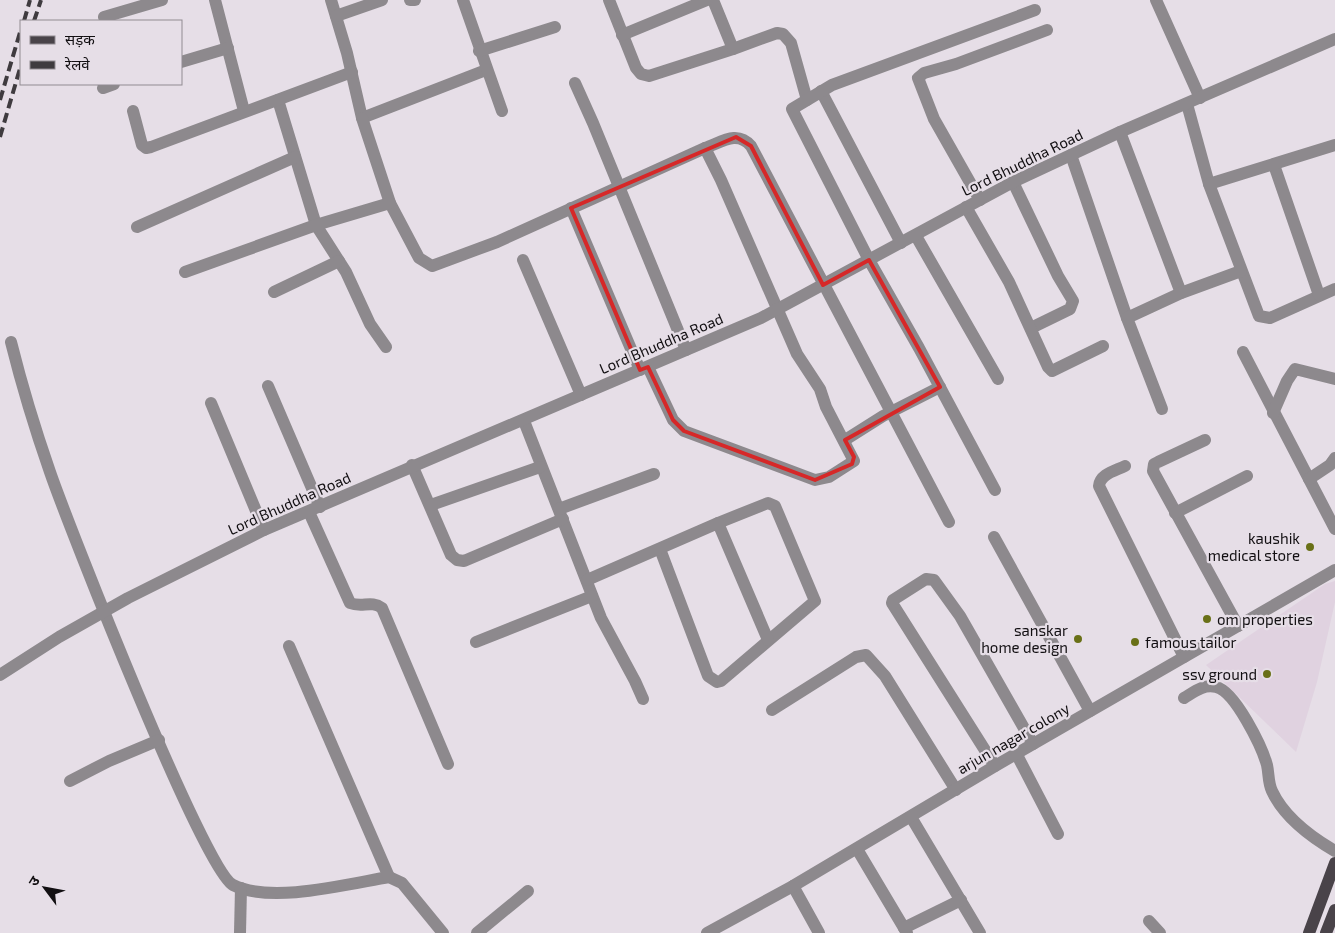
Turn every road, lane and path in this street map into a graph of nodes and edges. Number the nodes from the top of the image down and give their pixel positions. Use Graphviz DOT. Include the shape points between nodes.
graph roads {
  1 [pos="162,0"];
  2 [pos="215,0"];
  3 [pos="330,0"];
  4 [pos="382,0"];
  5 [pos="410,0"];
  6 [pos="415,0"];
  7 [pos="463,0"];
  8 [pos="610,0"];
  9 [pos="708,0"];
  10 [pos="713,0"];
  11 [pos="1156,0"];
  12 [pos="1035,10"];
  13 [pos="336,16"];
  14 [pos="104,17"];
  15 [pos="555,27"];
  16 [pos="1047,30"];
  17 [pos="622,35"];
  18 [pos="1335,39"];
  19 [pos="228,48"];
  20 [pos="733,49"];
  21 [pos="479,51"];
  22 [pos="911,56"];
  23 [pos="182,62"];
  24 [pos="486,70"];
  25 [pos="352,72"];
  26 [pos="924,73"];
  27 [pos="575,83"];
  28 [pos="821,91"];
  29 [pos="1200,98"];
  30 [pos="278,100"];
  31 [pos="807,100"];
  32 [pos="1187,104"];
  33 [pos="132,111"];
  34 [pos="244,111"];
  35 [pos="502,111"];
  36 [pos="362,118"];
  37 [pos="1120,132"];
  38 [pos="1335,145"];
  39 [pos="705,148"];
  40 [pos="1070,155"];
  41 [pos="295,157"];
  42 [pos="1274,165"];
  43 [pos="1013,182"];
  44 [pos="1209,184"];
  45 [pos="618,187"];
  46 [pos="980,200"];
  47 [pos="390,203"];
  48 [pos="966,207"];
  49 [pos="571,208"];
  50 [pos="316,225"];
  51 [pos="137,227"];
  52 [pos="916,236"];
  53 [pos="901,243"];
  54 [pos="523,260"];
  55 [pos="869,260"];
  56 [pos="339,261"];
  57 [pos="1241,271"];
  58 [pos="186,272"];
  59 [pos="824,284"];
  60 [pos="1335,289"];
  61 [pos="274,292"];
  62 [pos="1181,293"];
  63 [pos="1319,295"];
  64 [pos="777,309"];
  65 [pos="1127,318"];
  66 [pos="1031,328"];
  67 [pos="11,342"];
  68 [pos="386,346"];
  69 [pos="1103,346"];
  70 [pos="686,350"];
  71 [pos="1243,352"];
  72 [pos="644,369"];
  73 [pos="998,378"];
  74 [pos="1335,379"];
  75 [pos="268,386"];
  76 [pos="940,387"];
  77 [pos="581,395"];
  78 [pos="211,403"];
  79 [pos="1162,409"];
  80 [pos="892,412"];
  81 [pos="1273,413"];
  82 [pos="524,421"];
  83 [pos="845,440"];
  84 [pos="1205,440"];
  85 [pos="1335,458"];
  86 [pos="412,465"];
  87 [pos="1125,466"];
  88 [pos="540,467"];
  89 [pos="654,474"];
  90 [pos="1247,476"];
  91 [pos="1309,479"];
  92 [pos="995,490"];
  93 [pos="431,506"];
  94 [pos="315,509"];
  95 [pos="1175,512"];
  96 [pos="561,514"];
  97 [pos="950,522"];
  98 [pos="718,523"];
  99 [pos="1335,529"];
  100 [pos="264,530"];
  101 [pos="994,538"];
  102 [pos="660,549"];
  103 [pos="1335,570"];
  104 [pos="587,580"];
  105 [pos="592,596"];
  106 [pos="105,611"];
  107 [pos="1238,626"];
  108 [pos="768,640"];
  109 [pos="476,642"];
  110 [pos="289,646"];
  111 [pos="1184,657"];
  112 [pos="0,675"];
  113 [pos="1184,698"];
  114 [pos="643,699"];
  115 [pos="772,710"];
  116 [pos="1090,711"];
  117 [pos="159,740"];
  118 [pos="1033,744"];
  119 [pos="1017,755"];
  120 [pos="448,764"];
  121 [pos="995,766"];
  122 [pos="70,782"];
  123 [pos="956,790"];
  124 [pos="911,817"];
  125 [pos="1058,834"];
  126 [pos="857,849"];
  127 [pos="1335,851"];
  128 [pos="1335,864"];
  129 [pos="390,877"];
  130 [pos="793,886"];
  131 [pos="241,888"];
  132 [pos="528,890"];
  133 [pos="961,900"];
  134 [pos="1335,910"];
  135 [pos="1149,921"];
  136 [pos="906,931"];
  137 [pos="710,932"];
  138 [pos="240,933"];
  139 [pos="443,933"];
  140 [pos="477,933"];
  141 [pos="819,933"];
  142 [pos="980,933"];
  143 [pos="1160,933"];
  144 [pos="1309,933"];
  145 [pos="1326,933"];
  1 -- 14 [label="street"];
  2 -- 19 [label="street"];
  3 -- 13 [label="street"];
  4 -- 13 [label="street"];
  5 -- 6 [label="street"];
  7 -- 21 [label="street"];
  8 -- 17 [label="street"];
  9 -- 17 [label="street"];
  10 -- 20 [label="street"];
  11 -- 29 [label="street"];
  12 -- 22 [label="street"];
  13 -- 25 [label="street"];
  15 -- 21 [label="street"];
  16 -- 26 [label="street"];
  17 -- 20 [label="street" via="636,68 649,76"];
  18 -- 29 [label="street, Lord Bhuddha Road"];
  19 -- 23 [label="street"];
  19 -- 34 [label="street"];
  20 -- 31 [label="street" via="777,33 783,34 791,43"];
  21 -- 24 [label="street"];
  22 -- 26 [label="street"];
  22 -- 28 [label="street"];
  24 -- 35 [label="street"];
  24 -- 36 [label="street"];
  25 -- 30 [label="street"];
  25 -- 36 [label="street"];
  26 -- 46 [label="street" via="918,80 934,120"];
  27 -- 45 [label="street"];
  28 -- 31 [label="street"];
  28 -- 53 [label="street"];
  29 -- 32 [label="street, Lord Bhuddha Road"];
  30 -- 34 [label="street"];
  30 -- 41 [label="street"];
  31 -- 55 [label="street" via="792,111"];
  32 -- 37 [label="street, Lord Bhuddha Road"];
  32 -- 44 [label="street"];
  33 -- 34 [label="street" via="142,145 146,148"];
  36 -- 47 [label="street"];
  37 -- 40 [label="street, Lord Bhuddha Road"];
  37 -- 62 [label="street"];
  38 -- 42 [label="street"];
  39 -- 45 [label="street"];
  39 -- 59 [label="street" via="736,137 751,146"];
  39 -- 64 [label="street"];
  40 -- 43 [label="street, Lord Bhuddha Road"];
  40 -- 65 [label="street"];
  41 -- 50 [label="street"];
  41 -- 51 [label="street"];
  42 -- 44 [label="street"];
  42 -- 63 [label="street"];
  43 -- 46 [label="street, Lord Bhuddha Road"];
  43 -- 66 [label="street" via="1073,301 1070,309"];
  44 -- 57 [label="street"];
  45 -- 49 [label="street"];
  45 -- 70 [label="street"];
  46 -- 48 [label="street, Lord Bhuddha Road"];
  47 -- 49 [label="street" via="419,258 432,266 497,242"];
  47 -- 50 [label="street"];
  48 -- 52 [label="street, Lord Bhuddha Road"];
  48 -- 66 [label="street"];
  49 -- 72 [label="street"];
  50 -- 56 [label="street"];
  50 -- 58 [label="street"];
  52 -- 53 [label="street, Lord Bhuddha Road"];
  52 -- 73 [label="street"];
  53 -- 55 [label="street, Lord Bhuddha Road"];
  54 -- 77 [label="street"];
  55 -- 59 [label="street, Lord Bhuddha Road"];
  55 -- 76 [label="street"];
  56 -- 61 [label="street"];
  56 -- 68 [label="street" via="370,324"];
  57 -- 62 [label="street"];
  57 -- 63 [label="street" via="1254,308 1261,318 1285,313"];
  59 -- 64 [label="street, Lord Bhuddha Road"];
  59 -- 80 [label="street"];
  60 -- 63 [label="street"];
  62 -- 65 [label="street"];
  64 -- 70 [label="street, Lord Bhuddha Road"];
  64 -- 83 [label="street" via="797,354 820,390"];
  65 -- 79 [label="street"];
  66 -- 69 [label="street" via="1044,360 1052,370"];
  67 -- 106 [label="street" via="50,472"];
  70 -- 72 [label="street, Lord Bhuddha Road"];
  71 -- 81 [label="street"];
  72 -- 77 [label="street, Lord Bhuddha Road"];
  72 -- 83 [label="street" via="679,427 800,475 822,480 854,461"];
  74 -- 81 [label="street" via="1295,369"];
  75 -- 94 [label="street"];
  76 -- 80 [label="street"];
  76 -- 92 [label="street"];
  77 -- 82 [label="street, Lord Bhuddha Road"];
  78 -- 100 [label="street"];
  80 -- 83 [label="street"];
  80 -- 97 [label="street"];
  81 -- 91 [label="street"];
  82 -- 86 [label="street, Lord Bhuddha Road"];
  82 -- 88 [label="street"];
  84 -- 95 [label="street" via="1154,464 1153,471"];
  85 -- 91 [label="street"];
  86 -- 93 [label="street"];
  86 -- 94 [label="street, Lord Bhuddha Road"];
  87 -- 111 [label="street" via="1103,477 1099,486"];
  88 -- 93 [label="street"];
  88 -- 96 [label="street"];
  89 -- 96 [label="street"];
  90 -- 95 [label="street"];
  91 -- 99 [label="street"];
  93 -- 96 [label="street" via="451,555 460,561"];
  94 -- 100 [label="street, Lord Bhuddha Road"];
  94 -- 120 [label="street" via="348,599 357,606 371,603 382,608"];
  95 -- 107 [label="street"];
  96 -- 104 [label="street"];
  98 -- 102 [label="street"];
  98 -- 108 [label="street"];
  98 -- 108 [label="street" via="768,503 777,509 816,601"];
  100 -- 106 [label="street, Lord Bhuddha Road"];
  101 -- 116 [label="street"];
  102 -- 104 [label="street"];
  102 -- 108 [label="street" via="712,680 722,681"];
  103 -- 107 [label="street, arjun nagar colony"];
  104 -- 105 [label="street"];
  105 -- 109 [label="street"];
  105 -- 114 [label="street" via="610,638"];
  106 -- 112 [label="street, Lord Bhuddha Road"];
  106 -- 117 [label="street"];
  107 -- 111 [label="street, arjun nagar colony"];
  110 -- 129 [label="street"];
  111 -- 116 [label="street, arjun nagar colony"];
  113 -- 127 [label="street" via="1206,687 1217,687 1229,694 1257,741 1272,791 1284,810 1304,830"];
  115 -- 123 [label="street" via="856,657 866,655 885,676"];
  116 -- 118 [label="street, arjun nagar colony"];
  117 -- 122 [label="street"];
  117 -- 131 [label="street" via="215,863 225,879"];
  118 -- 119 [label="street, arjun nagar colony"];
  118 -- 121 [label="street" via="960,616 934,580 926,578 893,600 894,610"];
  119 -- 121 [label="street, arjun nagar colony"];
  119 -- 125 [label="street"];
  121 -- 123 [label="street, arjun nagar colony"];
  123 -- 124 [label="street, arjun nagar colony"];
  124 -- 126 [label="street, arjun nagar colony"];
  124 -- 133 [label="street"];
  126 -- 130 [label="street, arjun nagar colony"];
  126 -- 136 [label="street"];
  128 -- 144 [label="main road"];
  129 -- 131 [label="street" via="288,893"];
  129 -- 139 [label="street" via="402,883"];
  130 -- 137 [label="street, arjun nagar colony"];
  130 -- 141 [label="street"];
  131 -- 138 [label="street"];
  132 -- 140 [label="street"];
  133 -- 136 [label="street"];
  133 -- 142 [label="street"];
  134 -- 145 [label="main road"];
  135 -- 143 [label="street"];
}
